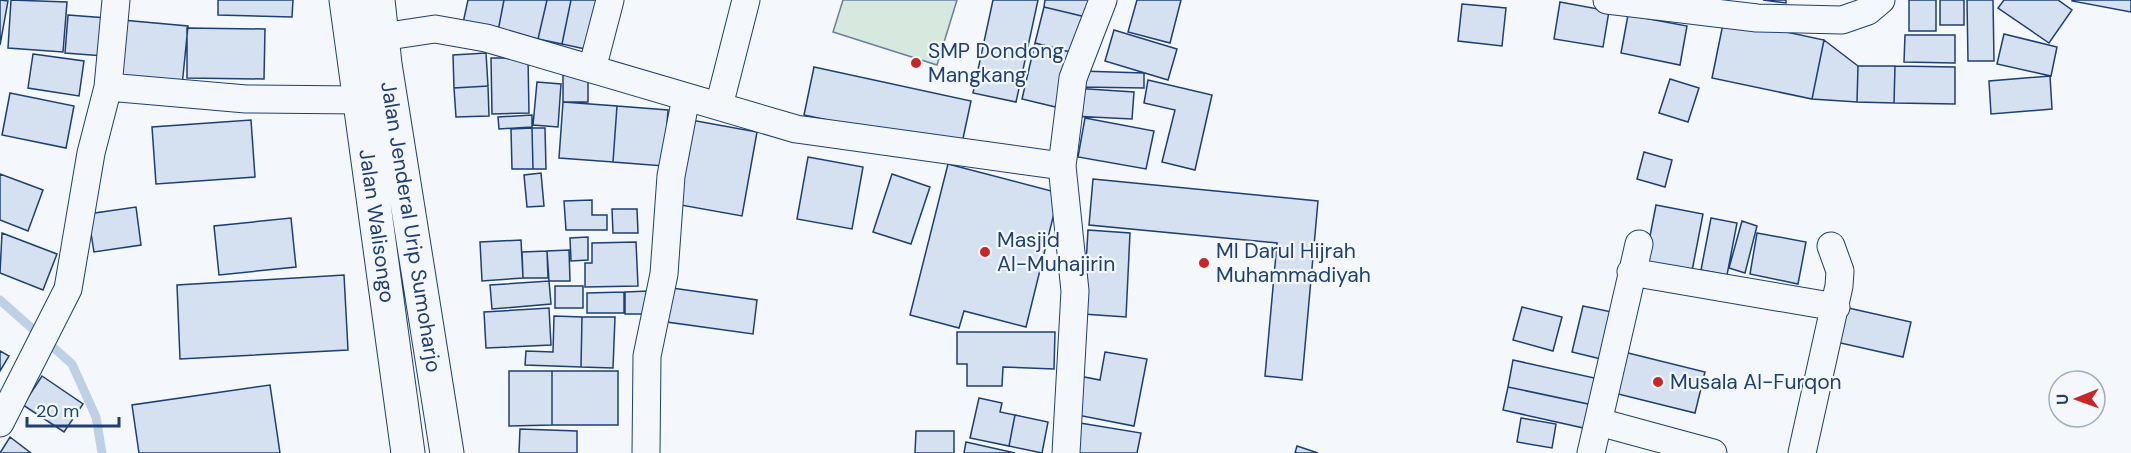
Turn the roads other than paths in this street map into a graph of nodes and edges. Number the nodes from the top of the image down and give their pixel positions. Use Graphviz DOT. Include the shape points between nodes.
graph roads {
  1 [pos="116,0"];
  2 [pos="345,0"];
  3 [pos="378,0"];
  4 [pos="610,0"];
  5 [pos="746,0"];
  6 [pos="1103,0"];
  7 [pos="1607,0"];
  8 [pos="1881,0"];
  9 [pos="382,37"];
  10 [pos="592,69"];
  11 [pos="108,87"];
  12 [pos="686,97"];
  13 [pos="359,100"];
  14 [pos="718,106"];
  15 [pos="1062,166"];
  16 [pos="1639,244"];
  17 [pos="1831,246"];
  18 [pos="1631,272"];
  19 [pos="1836,307"];
  20 [pos="1599,422"];
  21 [pos="0,423"];
  22 [pos="408,453"];
  23 [pos="447,453"];
  24 [pos="646,453"];
  25 [pos="1066,453"];
  26 [pos="1591,453"];
  27 [pos="1713,453"];
  28 [pos="1802,453"];
  1 -- 11 [label="street"];
  2 -- 13 [label="highway, Jalan Walisongo"];
  3 -- 9 [label="highway, Jalan Jenderal Urip Sumoharjo"];
  4 -- 10 [label="street"];
  5 -- 14 [label="street"];
  6 -- 15 [label="street" via="1074,78"];
  7 -- 8 [label="street" via="1757,18 1842,20 1868,11"];
  9 -- 10 [label="street" via="435,29 486,38"];
  9 -- 23 [label="highway, Jalan Jenderal Urip Sumoharjo"];
  10 -- 12 [label="street"];
  11 -- 13 [label="street" via="246,99"];
  11 -- 21 [label="street" via="91,153 68,289"];
  12 -- 14 [label="street"];
  12 -- 24 [label="street" via="671,176 664,274 647,356"];
  13 -- 22 [label="highway, Jalan Walisongo"];
  14 -- 15 [label="street" via="796,129"];
  15 -- 25 [label="street" via="1075,291"];
  16 -- 18 [label="street"];
  17 -- 19 [label="street" via="1840,271"];
  18 -- 19 [label="street"];
  18 -- 20 [label="street"];
  19 -- 28 [label="street"];
  20 -- 26 [label="street"];
  20 -- 27 [label="street"];
}
